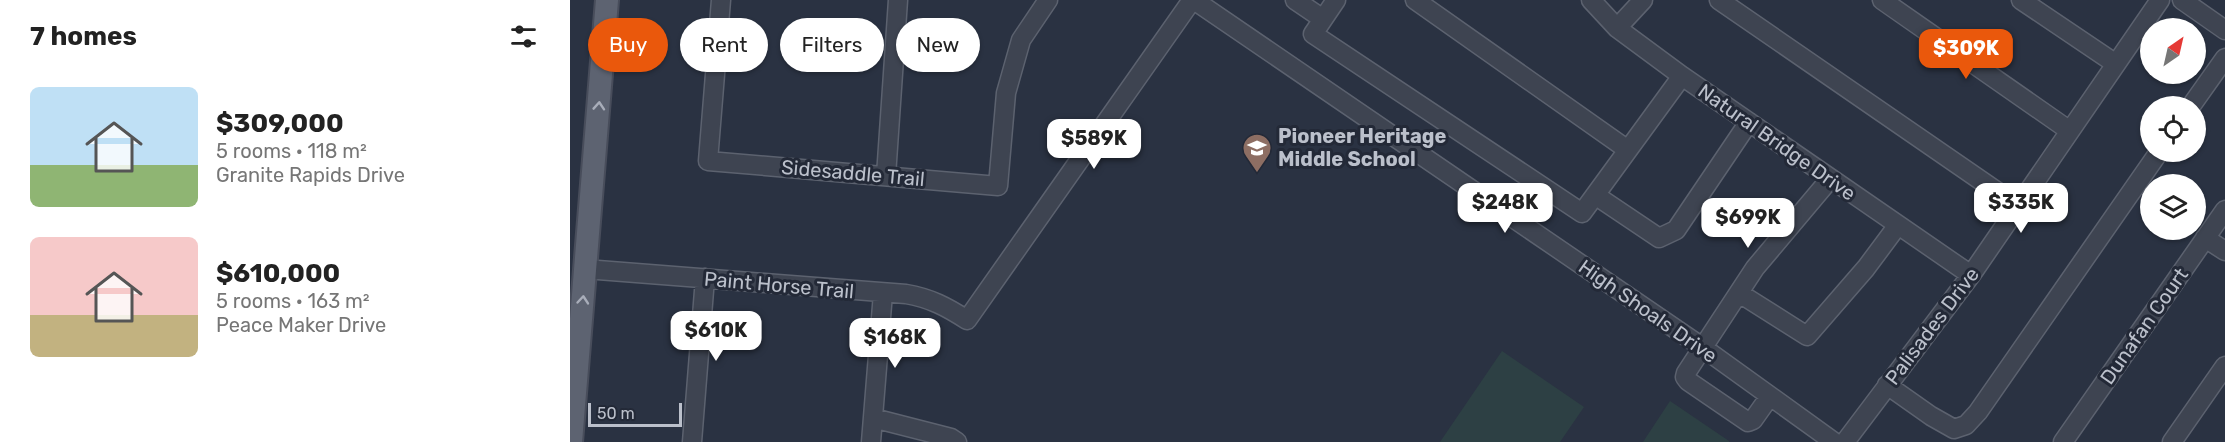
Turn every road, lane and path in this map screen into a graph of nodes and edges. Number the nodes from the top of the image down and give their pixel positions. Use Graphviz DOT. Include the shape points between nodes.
graph roads {
  1 [pos="606,0"];
  2 [pos="721,0"];
  3 [pos="898,0"];
  4 [pos="1048,0"];
  5 [pos="1193,0"];
  6 [pos="1295,0"];
  7 [pos="1336,0"];
  8 [pos="1591,0"];
  9 [pos="1643,0"];
  10 [pos="1719,0"];
  11 [pos="1882,0"];
  12 [pos="2021,0"];
  13 [pos="2160,0"];
  14 [pos="2182,0"];
  15 [pos="1426,3"];
  16 [pos="1318,27"];
  17 [pos="1617,28"];
  18 [pos="2225,30"];
  19 [pos="2225,58"];
  20 [pos="2116,64"];
  21 [pos="1682,76"];
  22 [pos="2198,96"];
  23 [pos="1749,123"];
  24 [pos="2070,131"];
  25 [pos="1628,150"];
  26 [pos="2152,162"];
  27 [pos="886,176"];
  28 [pos="1830,179"];
  29 [pos="1595,195"];
  30 [pos="2018,206"];
  31 [pos="2225,210"];
  32 [pos="1898,225"];
  33 [pos="2206,237"];
  34 [pos="2206,239"];
  35 [pos="2204,240"];
  36 [pos="2225,251"];
  37 [pos="578,268"];
  38 [pos="1971,274"];
  39 [pos="705,278"];
  40 [pos="883,293"];
  41 [pos="1739,293"];
  42 [pos="1702,347"];
  43 [pos="2225,366"];
  44 [pos="1887,385"];
  45 [pos="1770,396"];
  46 [pos="873,417"];
  47 [pos="571,442"];
  48 [pos="692,442"];
  49 [pos="871,442"];
  50 [pos="957,442"];
  51 [pos="1834,442"];
  52 [pos="1845,442"];
  53 [pos="2063,442"];
  54 [pos="2172,442"];
  37 -- 1 [label="main road, one-way"];
  2 -- 27 [label="street, Sidesaddle Trail" via="708,161"];
  3 -- 27 [label="street"];
  4 -- 27 [label="street, Sidesaddle Trail" via="1021,40 1006,93 998,186"];
  5 -- 40 [label="street, Paint Horse Trail" via="967,320 922,297"];
  5 -- 42 [label="street, High Shoals Drive"];
  6 -- 16 [label="street"];
  7 -- 16 [label="street"];
  8 -- 17 [label="street, Natural Bridge Drive"];
  9 -- 17 [label="street"];
  10 -- 30 [label="street"];
  11 -- 24 [label="street"];
  12 -- 20 [label="street"];
  13 -- 20 [label="street, Palisades Drive"];
  14 -- 18 [label="street"];
  15 -- 25 [label="street"];
  16 -- 29 [label="street" via="1582,213"];
  17 -- 21 [label="street, Natural Bridge Drive"];
  19 -- 22 [label="street"];
  20 -- 24 [label="street, Palisades Drive"];
  21 -- 23 [label="street, Natural Bridge Drive"];
  21 -- 25 [label="street"];
  23 -- 28 [label="street, Natural Bridge Drive"];
  23 -- 29 [label="street" via="1676,230 1659,238"];
  24 -- 30 [label="street, Palisades Drive"];
  25 -- 29 [label="street"];
  26 -- 44 [label="street" via="1966,425 1954,429"];
  28 -- 32 [label="street, Natural Bridge Drive"];
  28 -- 41 [label="street" via="1755,268"];
  30 -- 38 [label="street, Palisades Drive"];
  31 -- 33 [label="street, Dunafan Court"];
  32 -- 38 [label="street, Natural Bridge Drive"];
  32 -- 41 [label="street" via="1807,336"];
  34 -- 36 [label="street"];
  35 -- 53 [label="street, Dunafan Court"];
  37 -- 39 [label="street, Paint Horse Trail"];
  47 -- 37 [label="main road, one-way"];
  38 -- 44 [label="street, Palisades Drive"];
  39 -- 40 [label="street, Paint Horse Trail"];
  39 -- 48 [label="street"];
  40 -- 46 [label="street"];
  41 -- 42 [label="street"];
  42 -- 45 [label="street, High Shoals Drive"];
  42 -- 45 [label="street" via="1686,373 1688,381 1748,422"];
  43 -- 54 [label="street"];
  44 -- 52 [label="street, Palisades Drive"];
  45 -- 51 [label="street, High Shoals Drive"];
  46 -- 49 [label="street"];
  46 -- 50 [label="street"];
}
